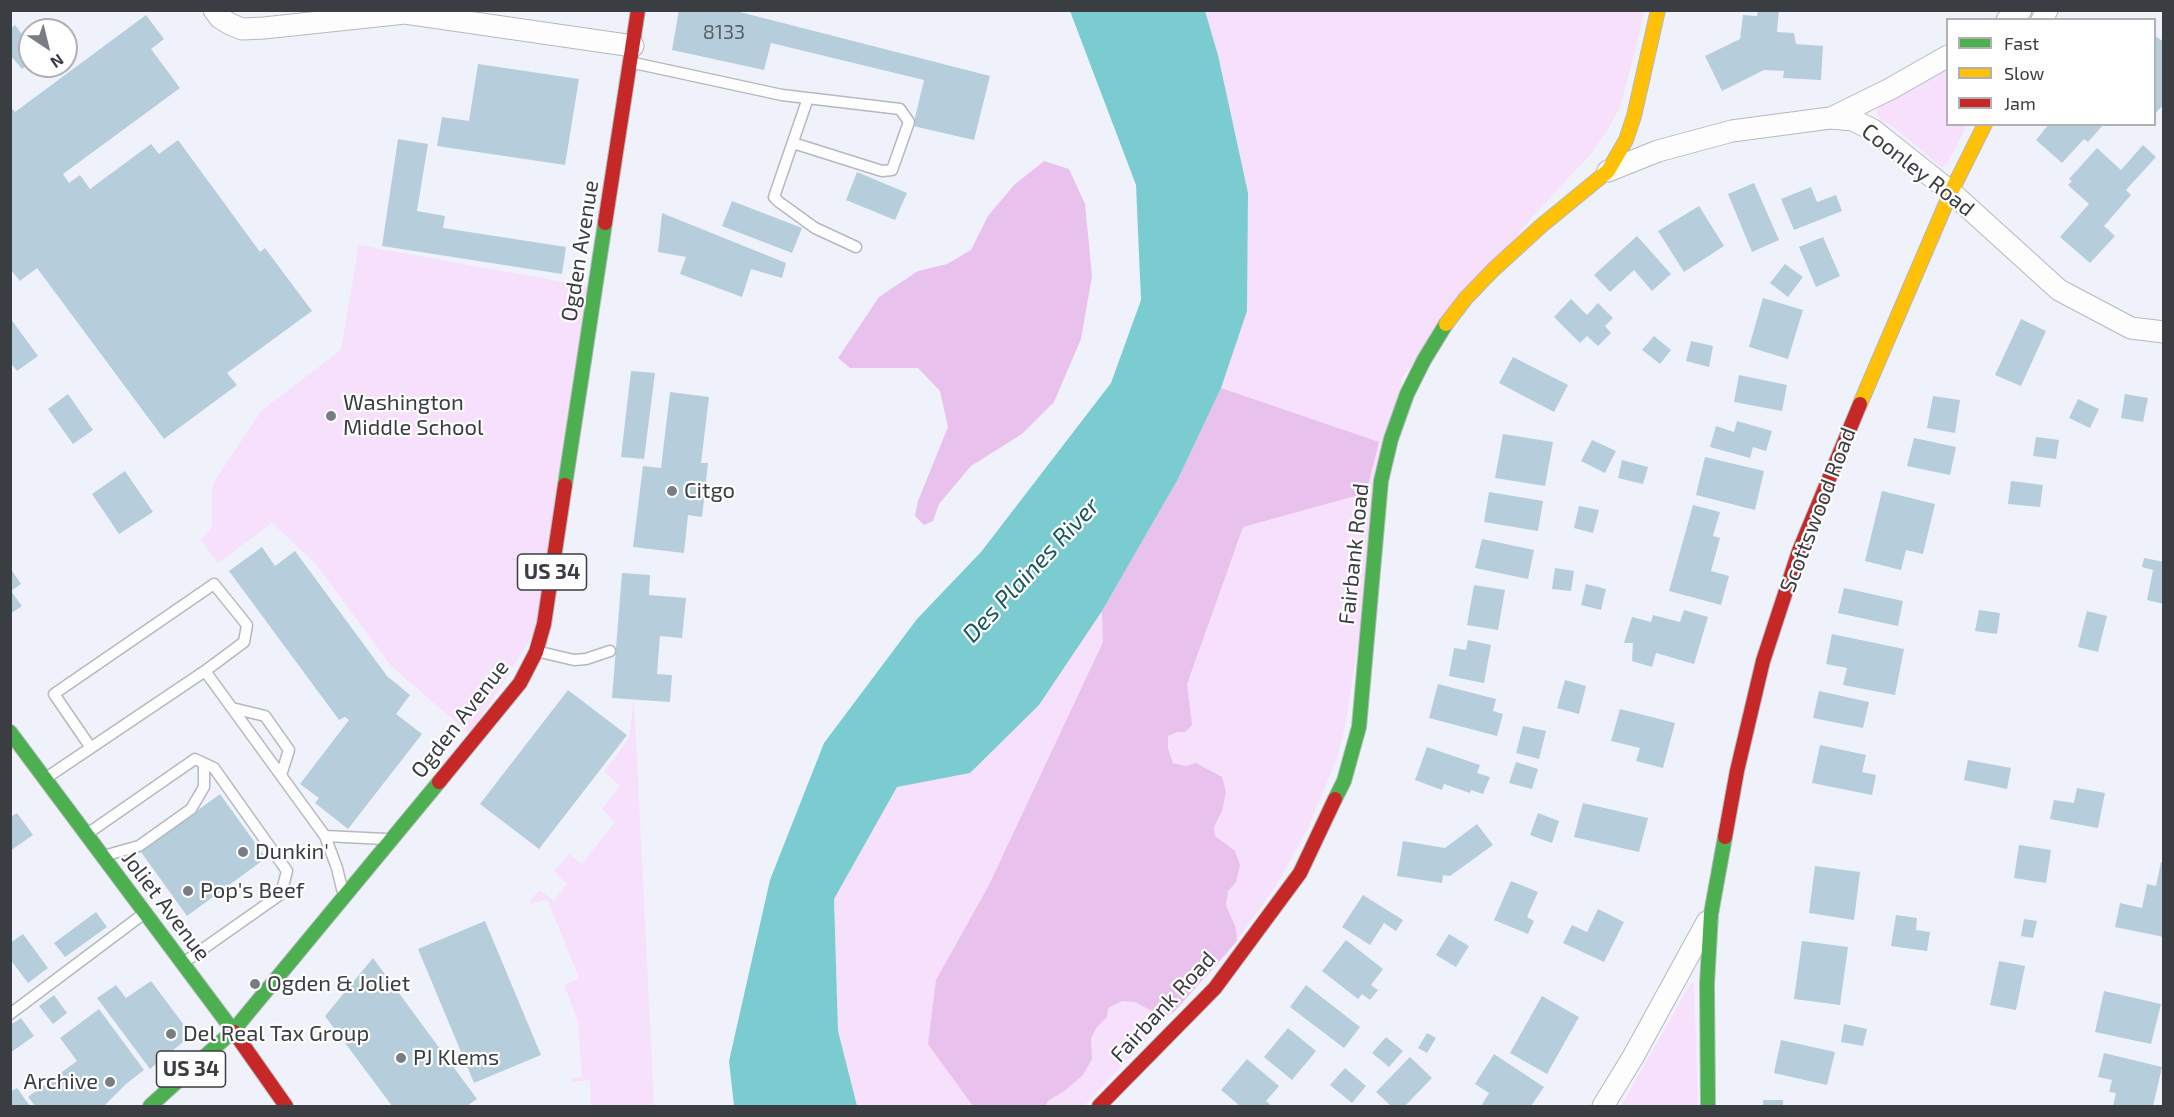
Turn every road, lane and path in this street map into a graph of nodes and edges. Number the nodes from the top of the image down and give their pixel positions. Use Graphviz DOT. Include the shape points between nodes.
graph roads {
  1 [pos="214,10"];
  2 [pos="638,10"];
  3 [pos="1658,10"];
  4 [pos="632,55"];
  5 [pos="1946,57"];
  6 [pos="808,98"];
  7 [pos="1830,118"];
  8 [pos="1984,126"];
  9 [pos="792,143"];
  10 [pos="1608,171"];
  11 [pos="1951,192"];
  12 [pos="856,247"];
  13 [pos="2163,332"];
  14 [pos="610,651"];
  15 [pos="536,652"];
  16 [pos="205,671"];
  17 [pos="232,708"];
  18 [pos="10,732"];
  19 [pos="91,748"];
  20 [pos="204,764"];
  21 [pos="281,775"];
  22 [pos="45,779"];
  23 [pos="87,834"];
  24 [pos="325,836"];
  25 [pos="391,839"];
  26 [pos="103,856"];
  27 [pos="344,896"];
  28 [pos="145,912"];
  29 [pos="1712,915"];
  30 [pos="183,963"];
  31 [pos="10,1014"];
  32 [pos="233,1031"];
  33 [pos="150,1107"];
  34 [pos="286,1107"];
  35 [pos="1099,1107"];
  36 [pos="1603,1107"];
  37 [pos="1708,1107"];
  1 -- 4 [label="street" via="220,18 242,29 405,14"];
  2 -- 4 [label="street, Ogden Avenue / US 34"];
  3 -- 10 [label="street, Fairbank Road" via="1634,117"];
  4 -- 6 [label="lane"];
  4 -- 15 [label="street, Ogden Avenue / US 34" via="544,624"];
  5 -- 7 [label="street"];
  6 -- 9 [label="lane"];
  6 -- 9 [label="lane" via="900,109 909,122 892,170 882,171"];
  7 -- 10 [label="street, Coonley Road" via="1732,131 1658,151"];
  7 -- 11 [label="street, Coonley Road" via="1853,120 1873,130"];
  8 -- 11 [label="street, Scottswood Road"];
  9 -- 12 [label="lane" via="774,197 815,228"];
  10 -- 35 [label="street, Fairbank Road" via="1493,270 1447,322 1424,360 1404,403 1381,481 1359,727 1344,781 1300,873 1215,988"];
  11 -- 13 [label="street, Coonley Road" via="2059,290 2131,327"];
  11 -- 29 [label="street, Scottswood Road" via="1795,562 1763,662 1737,771"];
  14 -- 15 [label="lane" via="574,660"];
  15 -- 25 [label="street, Ogden Avenue / US 34" via="520,683"];
  16 -- 17 [label="lane"];
  16 -- 19 [label="lane"];
  16 -- 19 [label="lane" via="244,642 247,625 214,584 54,694"];
  17 -- 21 [label="lane"];
  17 -- 21 [label="lane" via="265,716 289,750"];
  18 -- 22 [label="street, Joliet Avenue"];
  19 -- 22 [label="lane"];
  20 -- 23 [label="lane" via="195,759"];
  20 -- 26 [label="lane" via="204,787 191,809 139,846"];
  20 -- 30 [label="lane" via="214,768 287,871 281,894"];
  21 -- 24 [label="lane"];
  22 -- 23 [label="street, Joliet Avenue"];
  23 -- 26 [label="street, Joliet Avenue"];
  24 -- 25 [label="lane"];
  24 -- 27 [label="lane"];
  25 -- 27 [label="street, Ogden Avenue / US 34"];
  26 -- 28 [label="street, Joliet Avenue"];
  27 -- 32 [label="street, Ogden Avenue / US 34"];
  28 -- 30 [label="street, Joliet Avenue"];
  28 -- 31 [label="lane"];
  29 -- 36 [label="street, Scottswood Road"];
  29 -- 37 [label="street, Scottswood Road" via="1707,984"];
  30 -- 32 [label="street, Joliet Avenue"];
  32 -- 33 [label="street, Ogden Avenue / US 34"];
  32 -- 34 [label="street, Joliet Avenue"];
}
